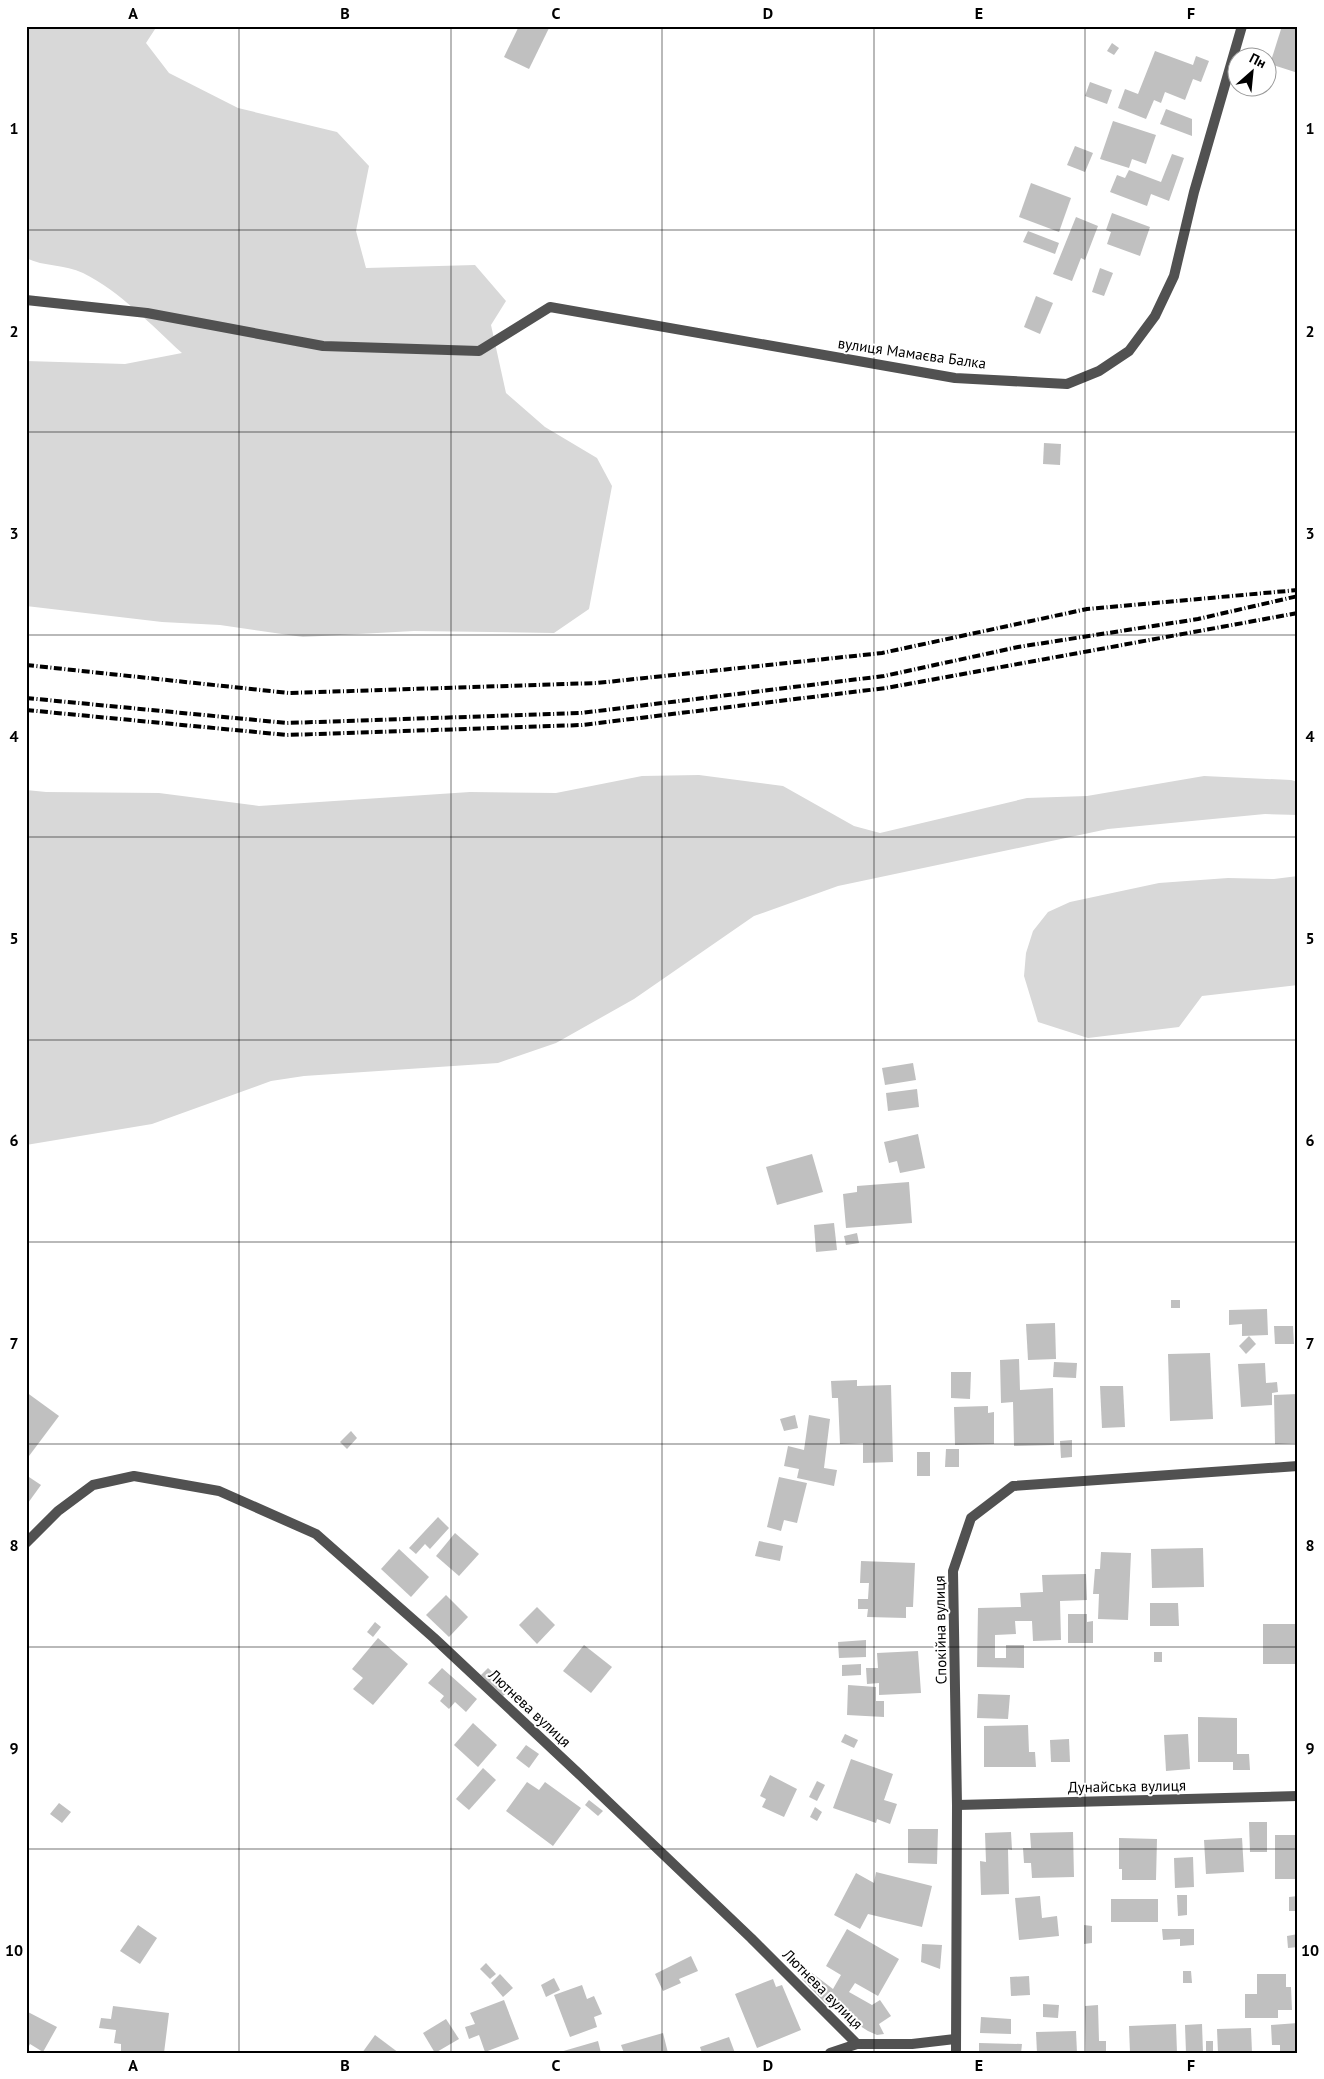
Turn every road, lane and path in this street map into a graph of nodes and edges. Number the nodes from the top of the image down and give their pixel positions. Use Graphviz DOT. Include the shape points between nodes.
graph roads {
  1 [pos="1242,26"];
  2 [pos="26,300"];
  3 [pos="1298,1466"];
  4 [pos="26,1543"];
  5 [pos="1298,1796"];
  6 [pos="957,1805"];
  7 [pos="955,2039"];
  8 [pos="857,2044"];
  9 [pos="830,2053"];
  10 [pos="956,2053"];
  1 -- 2 [label="street, вулиця Мамаєва Балка" via="1194,192 1174,276 1155,316 1129,351 1099,371 1067,384 955,378 550,307 479,351 323,346 148,313"];
  3 -- 6 [label="street, Спокійна вулиця" via="1013,1486 971,1518 953,1571"];
  4 -- 8 [label="street, Лютнева вулиця" via="58,1511 93,1485 134,1476 219,1491 316,1534 434,1638 578,1773"];
  5 -- 6 [label="street, Дунайська вулиця"];
  6 -- 7 [label="street, Спокійна вулиця"];
  7 -- 8 [label="street, Лютнева вулиця" via="912,2044"];
  7 -- 10 [label="street, Спокійна вулиця"];
  8 -- 9 [label="street, Лютнева вулиця"];
}
